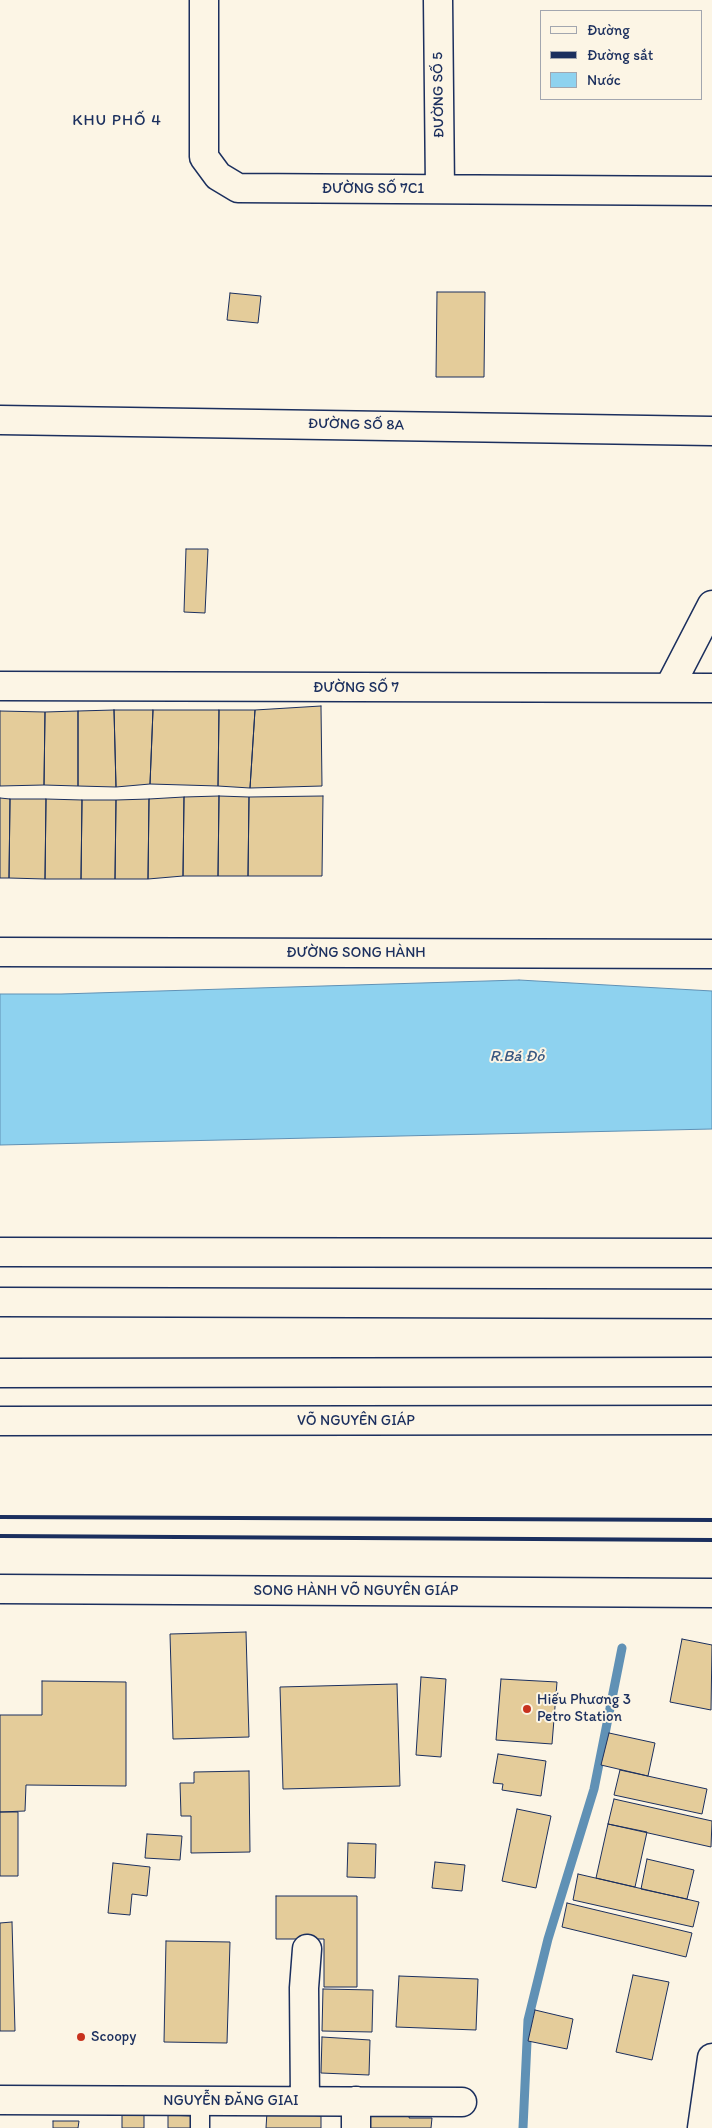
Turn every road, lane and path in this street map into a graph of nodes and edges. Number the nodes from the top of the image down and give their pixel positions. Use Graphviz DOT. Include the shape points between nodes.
graph roads {
  1 [pos="204,0"];
  2 [pos="438,0"];
  3 [pos="440,189"];
  4 [pos="712,191"];
  5 [pos="0,420"];
  6 [pos="712,431"];
  7 [pos="712,605"];
  8 [pos="0,686"];
  9 [pos="669,688"];
  10 [pos="712,688"];
  11 [pos="0,952"];
  12 [pos="712,954"];
  13 [pos="0,1252"];
  14 [pos="712,1253"];
  15 [pos="0,1302"];
  16 [pos="712,1304"];
  17 [pos="712,1372"];
  18 [pos="0,1373"];
  19 [pos="712,1420"];
  20 [pos="0,1421"];
  21 [pos="0,1589"];
  22 [pos="712,1593"];
  23 [pos="307,1949"];
  24 [pos="712,2058"];
  25 [pos="0,2100"];
  26 [pos="200,2101"];
  27 [pos="305,2101"];
  28 [pos="356,2101"];
  29 [pos="462,2102"];
  30 [pos="200,2128"];
  31 [pos="356,2128"];
  32 [pos="702,2128"];
  1 -- 3 [label="main road, ĐƯỜNG SỐ 7C1" via="204,157 218,176 238,188"];
  2 -- 3 [label="main road, ĐƯỜNG SỐ 5"];
  3 -- 4 [label="main road, ĐƯỜNG SỐ 7C1"];
  5 -- 6 [label="main road, ĐƯỜNG SỐ 8A"];
  7 -- 9 [label="main road"];
  8 -- 9 [label="main road, ĐƯỜNG SỐ 7"];
  9 -- 10 [label="main road, ĐƯỜNG SỐ 7"];
  11 -- 12 [label="main road, ĐƯỜNG SONG HÀNH"];
  13 -- 14 [label="main road"];
  15 -- 16 [label="main road"];
  17 -- 18 [label="main road"];
  19 -- 20 [label="main road, VÕ NGUYÊN GIÁP"];
  21 -- 22 [label="main road, SONG HÀNH VÕ NGUYÊN GIÁP"];
  23 -- 27 [label="main road"];
  24 -- 32 [label="main road"];
  25 -- 26 [label="main road, NGUYỄN ĐĂNG GIAI"];
  26 -- 27 [label="main road, NGUYỄN ĐĂNG GIAI"];
  26 -- 30 [label="lane"];
  27 -- 28 [label="main road, NGUYỄN ĐĂNG GIAI"];
  28 -- 29 [label="main road, NGUYỄN ĐĂNG GIAI"];
  28 -- 31 [label="main road"];
}
